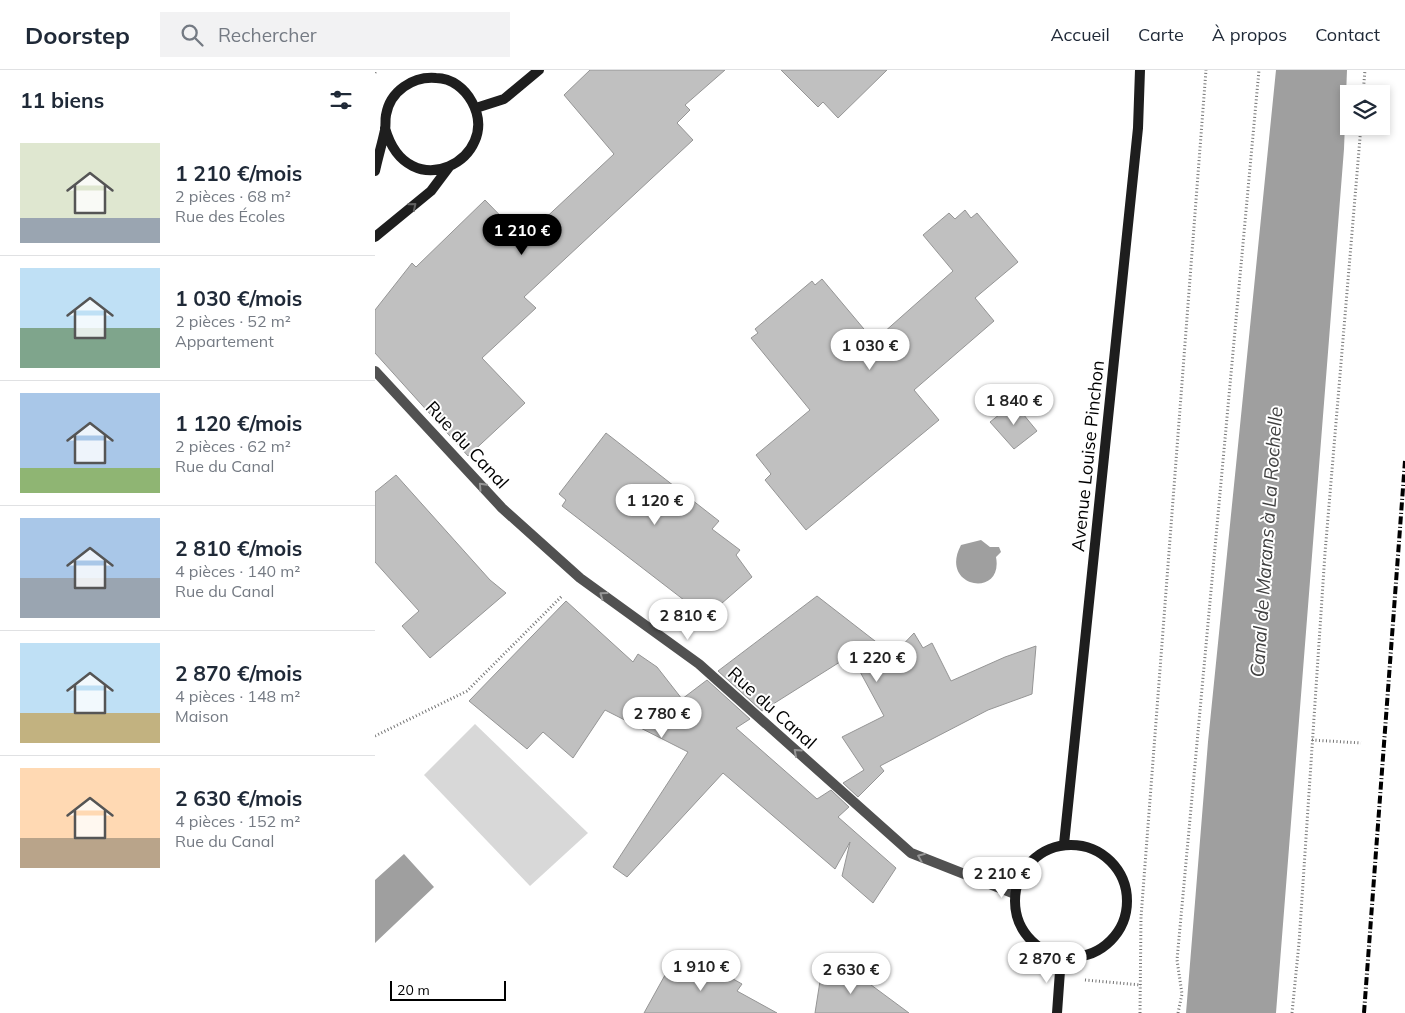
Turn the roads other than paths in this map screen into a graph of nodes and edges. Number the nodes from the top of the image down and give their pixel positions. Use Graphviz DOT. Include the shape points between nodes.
graph roads {
  1 [pos="539,70"];
  2 [pos="1140,70"];
  3 [pos="420,74"];
  4 [pos="476,108"];
  5 [pos="385,128"];
  6 [pos="449,167"];
  7 [pos="375,171"];
  8 [pos="375,237"];
  9 [pos="375,371"];
  10 [pos="1064,844"];
  11 [pos="1015,894"];
  12 [pos="1061,957"];
  13 [pos="1057,1013"];
  1 -- 4 [label="street" via="504,99"];
  2 -- 10 [label="street, Avenue Louise Pinchon" via="1138,128"];
  3 -- 4 [label="street" via="454,82 467,93"];
  3 -- 5 [label="street" via="394,97 386,115"];
  4 -- 6 [label="street" via="479,125 474,143 464,157"];
  5 -- 6 [label="street" via="390,144 401,159 415,168"];
  5 -- 7 [label="street"];
  8 -- 6 [label="street, one-way" via="431,191"];
  11 -- 9 [label="street, Rue du Canal, one-way" via="911,853 699,664 580,578 503,508"];
  10 -- 11 [label="street" via="1046,850 1031,861 1020,876"];
  10 -- 12 [label="street" via="1084,845 1102,852 1116,865 1126,883 1129,902 1125,921 1115,938 1099,950 1081,957"];
  11 -- 12 [label="street" via="1021,927 1031,941"];
  12 -- 13 [label="street"];
}
